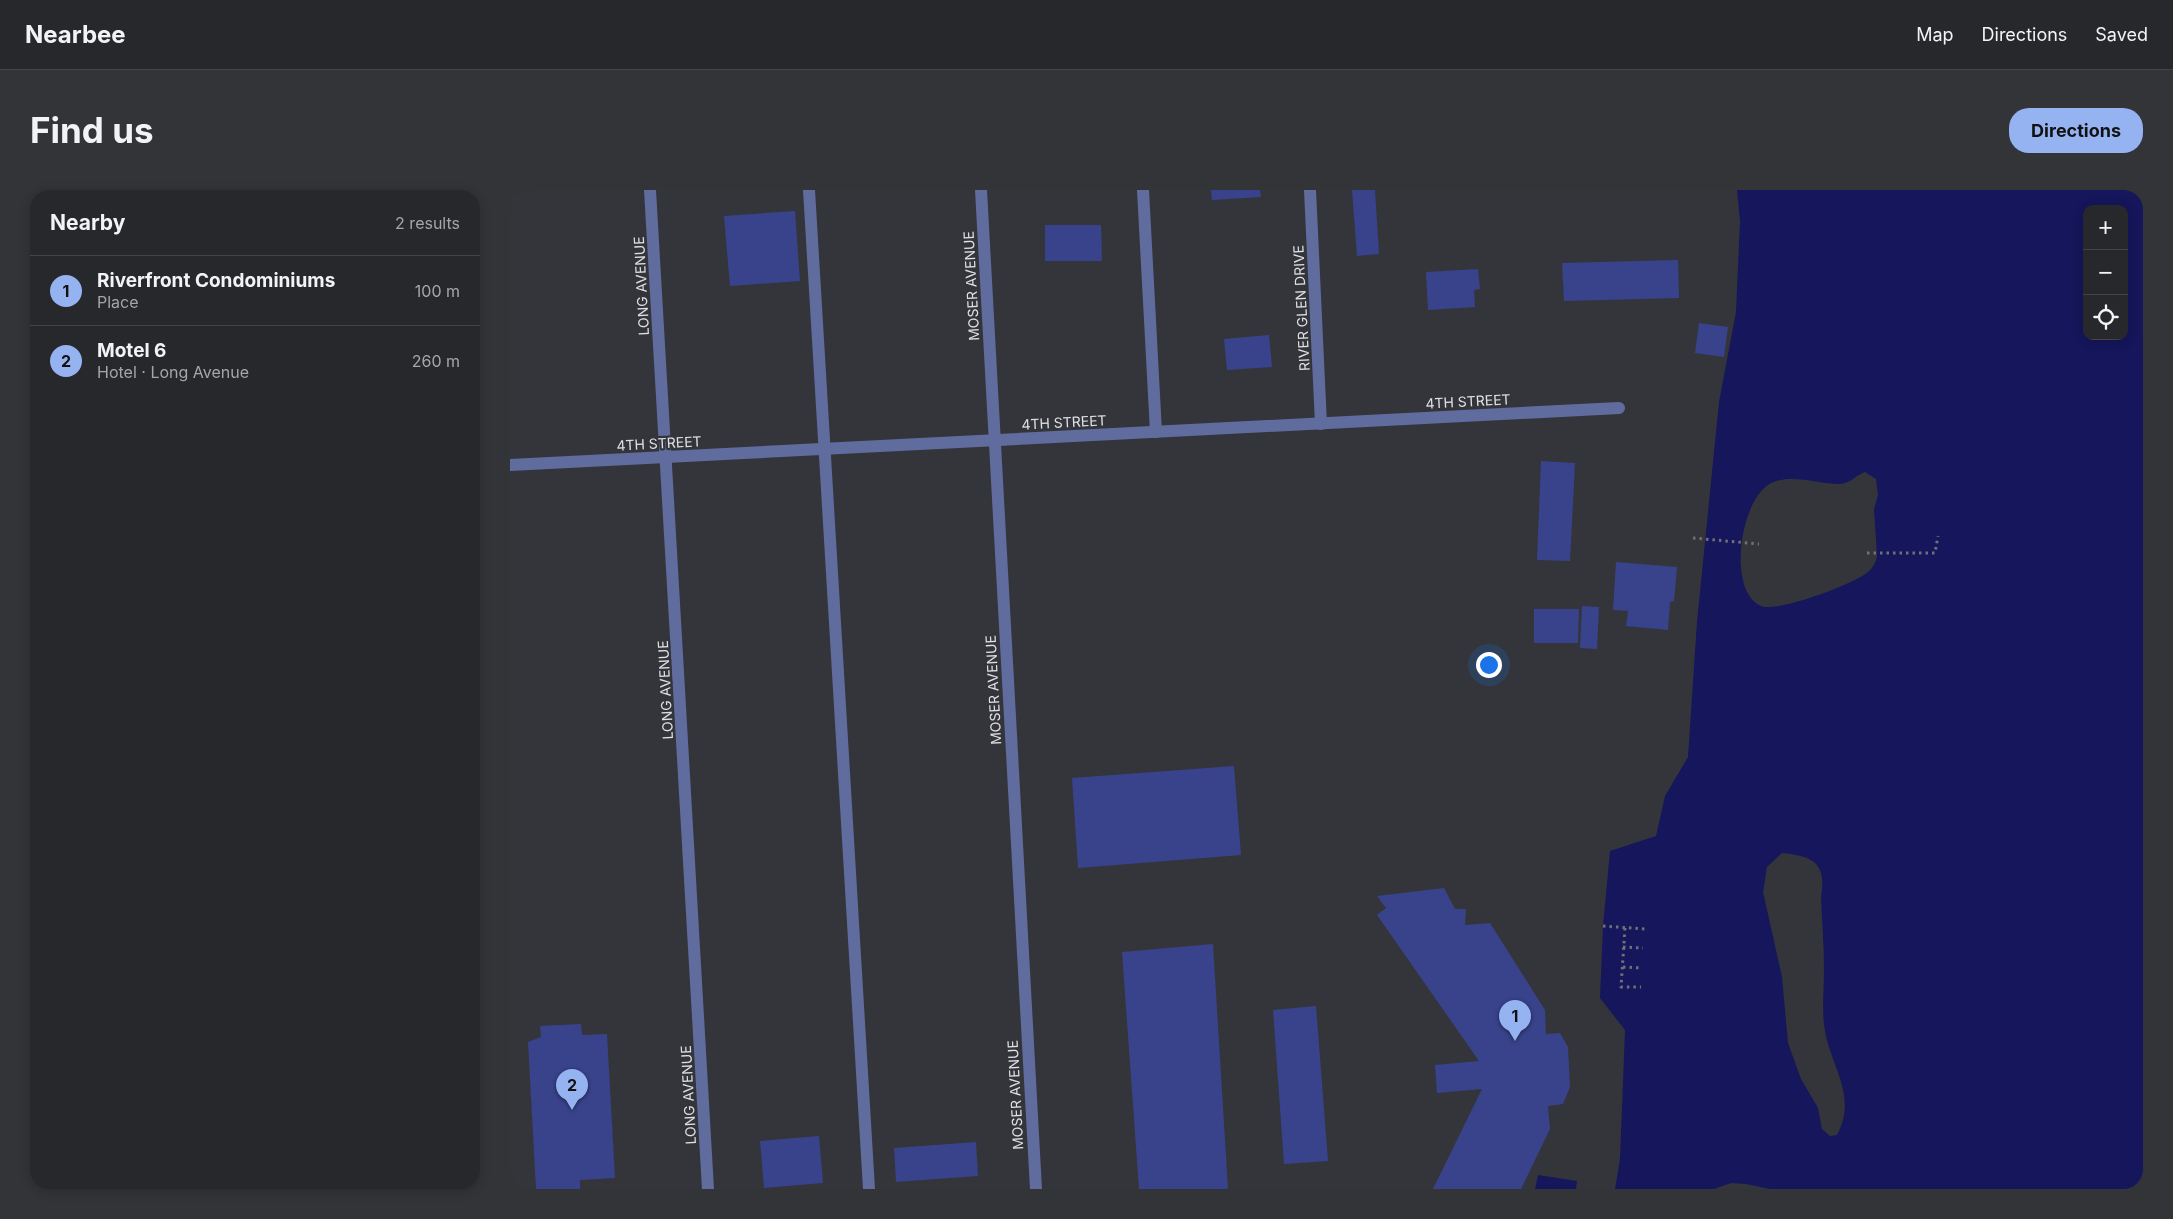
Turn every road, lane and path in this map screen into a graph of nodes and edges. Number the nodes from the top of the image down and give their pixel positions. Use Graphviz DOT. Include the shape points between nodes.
graph roads {
  1 [pos="650,190"];
  2 [pos="809,190"];
  3 [pos="981,190"];
  4 [pos="1143,190"];
  5 [pos="1310,190"];
  6 [pos="1619,408"];
  7 [pos="1321,424"];
  8 [pos="1156,432"];
  9 [pos="994,441"];
  10 [pos="824,450"];
  11 [pos="666,457"];
  12 [pos="510,466"];
  13 [pos="1938,536"];
  14 [pos="1693,538"];
  15 [pos="1759,544"];
  16 [pos="1867,553"];
  17 [pos="1603,926"];
  18 [pos="1625,928"];
  19 [pos="1645,929"];
  20 [pos="1623,947"];
  21 [pos="1643,948"];
  22 [pos="1623,967"];
  23 [pos="1641,968"];
  24 [pos="1641,987"];
  25 [pos="708,1189"];
  26 [pos="869,1189"];
  27 [pos="1036,1189"];
  1 -- 11 [label="street, LONG AVENUE"];
  2 -- 10 [label="street"];
  3 -- 9 [label="street, MOSER AVENUE"];
  4 -- 8 [label="street"];
  5 -- 7 [label="street, RIVER GLEN DRIVE"];
  6 -- 7 [label="street, 4TH STREET"];
  7 -- 8 [label="street, 4TH STREET"];
  8 -- 9 [label="street, 4TH STREET"];
  9 -- 10 [label="street, 4TH STREET"];
  9 -- 27 [label="street, MOSER AVENUE"];
  10 -- 11 [label="street, 4TH STREET"];
  10 -- 26 [label="street"];
  11 -- 12 [label="street, 4TH STREET"];
  11 -- 25 [label="street, LONG AVENUE"];
  13 -- 16 [label="path" via="1935,552"];
  14 -- 15 [label="path"];
  17 -- 18 [label="path"];
  18 -- 19 [label="path"];
  18 -- 20 [label="path"];
  20 -- 21 [label="path"];
  20 -- 22 [label="path"];
  22 -- 23 [label="path"];
  22 -- 24 [label="path" via="1620,987"];
}
